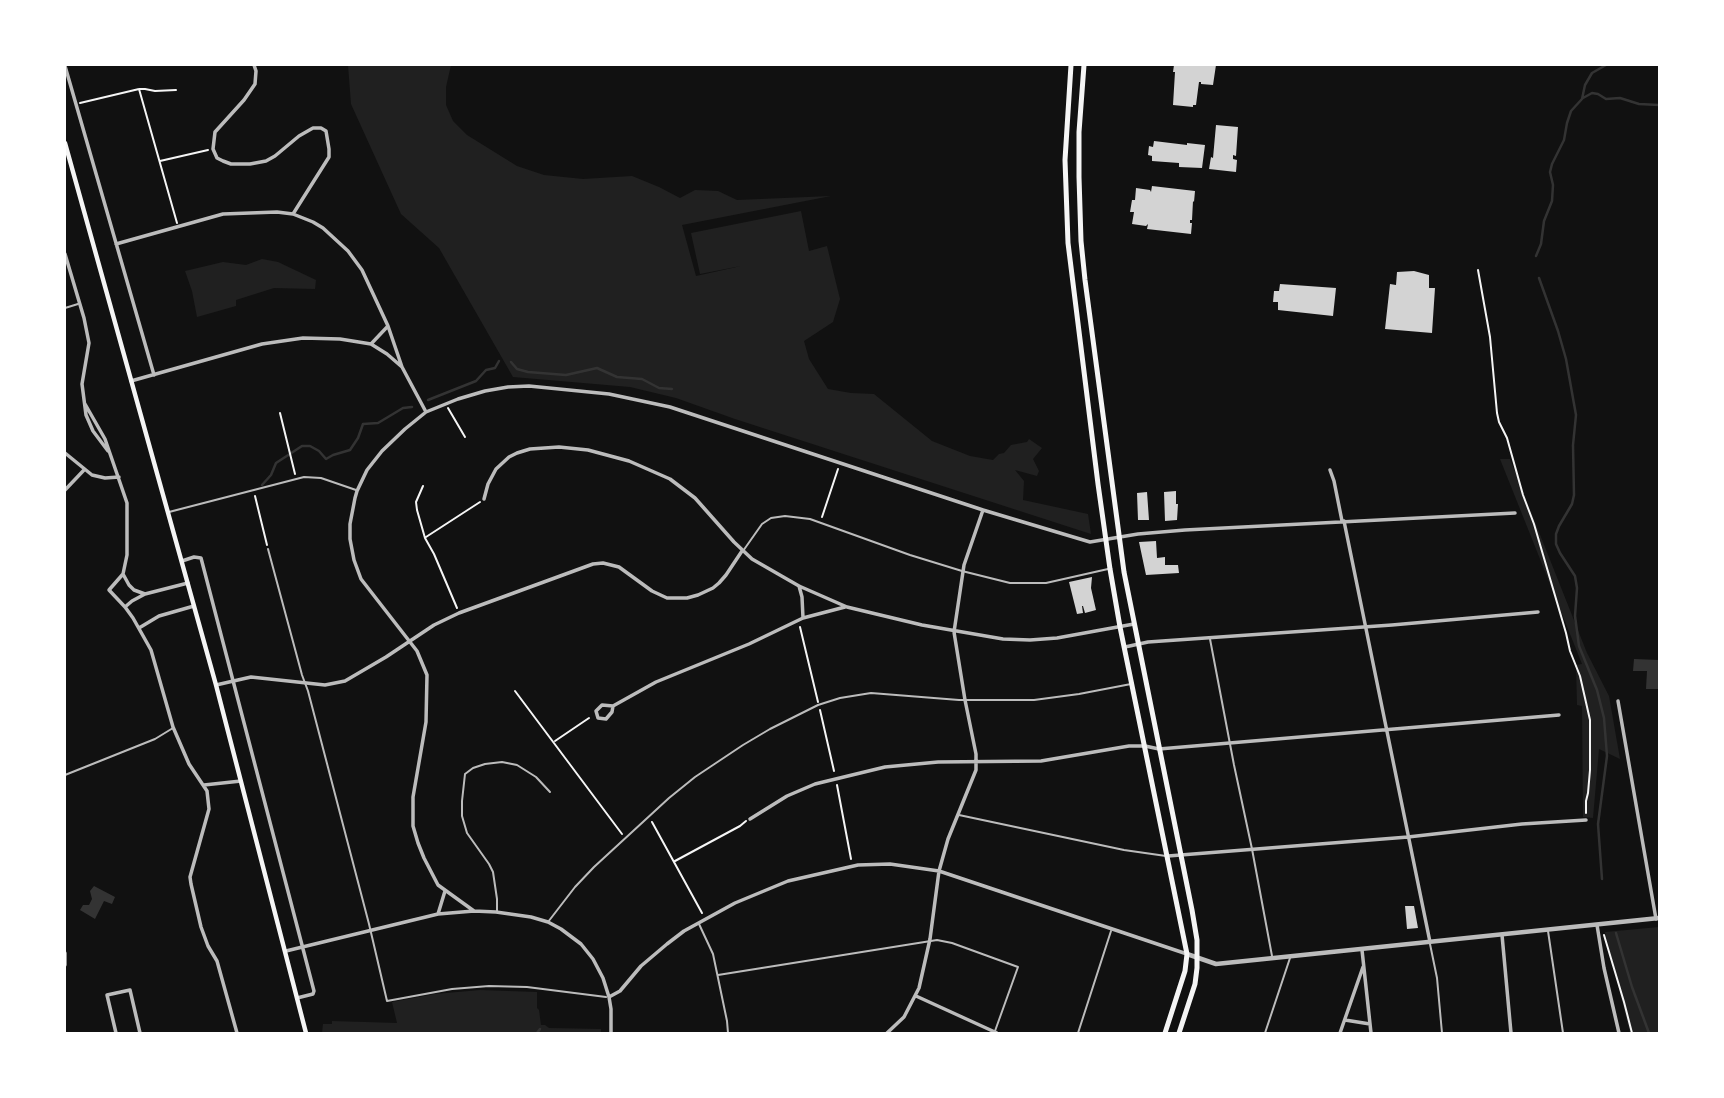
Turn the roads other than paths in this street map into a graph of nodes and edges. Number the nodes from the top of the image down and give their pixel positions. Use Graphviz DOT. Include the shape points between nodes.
graph roads {
  1 [pos="254,65"];
  2 [pos="1071,65"];
  3 [pos="1084,65"];
  4 [pos="65,69"];
  5 [pos="65,143"];
  6 [pos="293,214"];
  7 [pos="116,244"];
  8 [pos="65,254"];
  9 [pos="79,304"];
  10 [pos="65,308"];
  11 [pos="388,326"];
  12 [pos="371,345"];
  13 [pos="402,367"];
  14 [pos="154,375"];
  15 [pos="131,381"];
  16 [pos="426,412"];
  17 [pos="65,453"];
  18 [pos="83,470"];
  19 [pos="1330,470"];
  20 [pos="119,477"];
  21 [pos="65,490"];
  22 [pos="357,491"];
  23 [pos="484,499"];
  24 [pos="983,510"];
  25 [pos="168,512"];
  26 [pos="1515,513"];
  27 [pos="1343,521"];
  28 [pos="1119,537"];
  29 [pos="1106,540"];
  30 [pos="268,549"];
  31 [pos="742,551"];
  32 [pos="182,561"];
  33 [pos="1110,569"];
  34 [pos="962,571"];
  35 [pos="122,574"];
  36 [pos="188,583"];
  37 [pos="799,586"];
  38 [pos="145,594"];
  39 [pos="194,606"];
  40 [pos="125,607"];
  41 [pos="847,607"];
  42 [pos="1538,612"];
  43 [pos="803,618"];
  44 [pos="1134,624"];
  45 [pos="1366,626"];
  46 [pos="1120,627"];
  47 [pos="139,628"];
  48 [pos="954,632"];
  49 [pos="1210,638"];
  50 [pos="409,640"];
  51 [pos="1138,644"];
  52 [pos="1125,647"];
  53 [pos="233,680"];
  54 [pos="305,684"];
  55 [pos="1132,684"];
  56 [pos="216,685"];
  57 [pos="965,700"];
  58 [pos="1618,701"];
  59 [pos="613,706"];
  60 [pos="1559,715"];
  61 [pos="173,727"];
  62 [pos="1386,731"];
  63 [pos="1230,742"];
  64 [pos="1145,746"];
  65 [pos="1159,749"];
  66 [pos="977,763"];
  67 [pos="65,775"];
  68 [pos="241,781"];
  69 [pos="204,785"];
  70 [pos="551,792"];
  71 [pos="957,814"];
  72 [pos="750,819"];
  73 [pos="1586,820"];
  74 [pos="1408,837"];
  75 [pos="1252,849"];
  76 [pos="1181,855"];
  77 [pos="1168,856"];
  78 [pos="939,872"];
  79 [pos="445,891"];
  80 [pos="474,911"];
  81 [pos="496,912"];
  82 [pos="438,914"];
  83 [pos="1658,918"];
  84 [pos="548,922"];
  85 [pos="698,923"];
  86 [pos="1597,925"];
  87 [pos="1111,929"];
  88 [pos="1548,930"];
  89 [pos="370,931"];
  90 [pos="1502,935"];
  91 [pos="930,939"];
  92 [pos="1430,943"];
  93 [pos="303,947"];
  94 [pos="1362,950"];
  95 [pos="286,951"];
  96 [pos="65,953"];
  97 [pos="1187,954"];
  98 [pos="1291,957"];
  99 [pos="1197,958"];
  100 [pos="1272,959"];
  101 [pos="65,965"];
  102 [pos="1364,965"];
  103 [pos="718,975"];
  104 [pos="916,996"];
  105 [pos="609,997"];
  106 [pos="297,998"];
  107 [pos="1344,1020"];
  108 [pos="898,1024"];
  109 [pos="1370,1024"];
  110 [pos="116,1033"];
  111 [pos="140,1033"];
  112 [pos="237,1033"];
  113 [pos="306,1033"];
  114 [pos="611,1033"];
  115 [pos="728,1033"];
  116 [pos="887,1033"];
  117 [pos="895,1033"];
  118 [pos="996,1033"];
  119 [pos="1079,1033"];
  120 [pos="1165,1033"];
  121 [pos="1179,1033"];
  122 [pos="1265,1033"];
  123 [pos="1340,1033"];
  124 [pos="1371,1033"];
  125 [pos="1442,1033"];
  126 [pos="1511,1033"];
  127 [pos="1563,1033"];
  128 [pos="1619,1033"];
  1 -- 6 [label="street" via="256,84 215,132 213,149 223,161 250,164 275,156 313,128 326,131 329,157"];
  2 -- 29 [label="main road" via="1065,160 1068,243"];
  3 -- 28 [label="main road" via="1079,143 1081,241"];
  4 -- 7 [label="street"];
  5 -- 15 [label="main road"];
  6 -- 7 [label="street" via="223,214"];
  6 -- 11 [label="street" via="323,228 348,251"];
  7 -- 14 [label="street"];
  8 -- 9 [label="street"];
  9 -- 10 [label="lane"];
  9 -- 20 [label="street" via="89,343 82,384 89,423"];
  11 -- 12 [label="street"];
  11 -- 13 [label="street"];
  12 -- 13 [label="street"];
  12 -- 14 [label="street" via="320,338 283,341"];
  13 -- 16 [label="street"];
  14 -- 15 [label="street"];
  15 -- 25 [label="main road"];
  16 -- 22 [label="street" via="382,451"];
  16 -- 24 [label="street" via="508,387 609,394 732,426"];
  17 -- 18 [label="street"];
  18 -- 20 [label="street" via="105,478"];
  18 -- 21 [label="street"];
  19 -- 27 [label="street"];
  20 -- 35 [label="street" via="127,503 127,555"];
  22 -- 25 [label="lane" via="313,477 296,478"];
  22 -- 50 [label="street" via="350,545 357,569"];
  23 -- 31 [label="street" via="496,469 517,453 559,447 588,450 645,467 678,484 703,505"];
  24 -- 29 [label="street" via="1090,542"];
  24 -- 34 [label="street"];
  25 -- 32 [label="main road"];
  26 -- 27 [label="street"];
  27 -- 28 [label="street"];
  27 -- 45 [label="street"];
  28 -- 29 [label="street"];
  28 -- 44 [label="main road"];
  29 -- 33 [label="main road"];
  30 -- 54 [label="lane"];
  31 -- 34 [label="lane" via="771,518 797,517"];
  31 -- 37 [label="street"];
  31 -- 50 [label="street" via="719,583 698,595 660,596 619,567 593,564 459,613"];
  32 -- 36 [label="main road"];
  32 -- 53 [label="street" via="201,558"];
  33 -- 34 [label="lane" via="1026,584"];
  33 -- 46 [label="main road"];
  34 -- 48 [label="street"];
  35 -- 38 [label="street" via="129,586"];
  35 -- 40 [label="street" via="109,590"];
  36 -- 38 [label="street"];
  36 -- 39 [label="main road"];
  37 -- 41 [label="street"];
  37 -- 43 [label="street"];
  38 -- 40 [label="street"];
  39 -- 47 [label="street" via="159,616"];
  39 -- 56 [label="main road"];
  40 -- 47 [label="street"];
  41 -- 43 [label="street"];
  41 -- 48 [label="street"];
  42 -- 45 [label="street"];
  43 -- 59 [label="street"];
  44 -- 46 [label="street"];
  44 -- 51 [label="main road"];
  45 -- 49 [label="street"];
  45 -- 62 [label="street"];
  46 -- 48 [label="street" via="1030,640"];
  46 -- 52 [label="main road"];
  47 -- 61 [label="street" via="154,660"];
  48 -- 57 [label="street"];
  49 -- 51 [label="street"];
  49 -- 63 [label="lane"];
  50 -- 54 [label="street" via="345,681"];
  50 -- 79 [label="street" via="423,663 428,686 413,826 424,858"];
  51 -- 52 [label="street"];
  51 -- 65 [label="main road"];
  52 -- 55 [label="main road"];
  53 -- 54 [label="street" via="264,677"];
  53 -- 56 [label="street"];
  53 -- 93 [label="street"];
  54 -- 89 [label="lane"];
  55 -- 57 [label="lane" via="1034,700"];
  55 -- 64 [label="main road"];
  56 -- 68 [label="main road"];
  57 -- 66 [label="street"];
  57 -- 84 [label="lane" via="871,693 848,696 770,729 669,797 575,887"];
  58 -- 83 [label="street"];
  59 -- 59 [label="street" via="602,705 596,715 606,719"];
  60 -- 62 [label="street"];
  61 -- 67 [label="lane" via="155,739"];
  61 -- 69 [label="street"];
  62 -- 63 [label="street"];
  62 -- 74 [label="street"];
  63 -- 65 [label="street"];
  63 -- 75 [label="lane"];
  64 -- 65 [label="street"];
  64 -- 66 [label="street" via="1041,761"];
  64 -- 77 [label="main road"];
  65 -- 76 [label="main road"];
  66 -- 71 [label="street"];
  66 -- 72 [label="street" via="899,765 835,778 787,796"];
  68 -- 69 [label="street"];
  68 -- 95 [label="main road"];
  69 -- 112 [label="street" via="209,809 190,877 201,927 217,961"];
  70 -- 81 [label="lane" via="517,765 485,764 465,774 462,816 467,833 493,872"];
  71 -- 77 [label="lane"];
  71 -- 78 [label="street"];
  73 -- 74 [label="street"];
  74 -- 75 [label="street"];
  74 -- 92 [label="street"];
  75 -- 76 [label="street"];
  75 -- 100 [label="lane"];
  76 -- 77 [label="street"];
  76 -- 99 [label="main road"];
  77 -- 97 [label="main road"];
  78 -- 85 [label="street" via="883,864 824,872 760,891"];
  78 -- 87 [label="street"];
  78 -- 91 [label="street"];
  79 -- 80 [label="street"];
  79 -- 82 [label="street"];
  80 -- 81 [label="street"];
  80 -- 82 [label="street"];
  81 -- 84 [label="street"];
  82 -- 89 [label="street"];
  83 -- 86 [label="street"];
  84 -- 105 [label="street" via="586,950"];
  85 -- 103 [label="lane"];
  85 -- 105 [label="street" via="667,944"];
  86 -- 88 [label="street"];
  86 -- 128 [label="street"];
  87 -- 97 [label="street"];
  87 -- 119 [label="lane"];
  88 -- 90 [label="street"];
  88 -- 127 [label="lane"];
  89 -- 93 [label="street"];
  89 -- 105 [label="lane" via="387,1001 489,986"];
  90 -- 92 [label="street"];
  90 -- 126 [label="street"];
  91 -- 103 [label="lane"];
  91 -- 104 [label="street"];
  91 -- 118 [label="lane" via="1018,967"];
  92 -- 94 [label="street"];
  92 -- 125 [label="lane"];
  93 -- 95 [label="street"];
  93 -- 106 [label="street" via="314,993"];
  94 -- 98 [label="street"];
  94 -- 102 [label="street"];
  95 -- 106 [label="main road"];
  96 -- 101 [label="street"];
  97 -- 99 [label="street"];
  97 -- 120 [label="main road"];
  98 -- 100 [label="street"];
  98 -- 122 [label="lane"];
  99 -- 100 [label="street" via="1216,964"];
  99 -- 121 [label="main road"];
  102 -- 107 [label="street"];
  102 -- 109 [label="street"];
  103 -- 115 [label="lane"];
  104 -- 108 [label="street"];
  104 -- 118 [label="street"];
  105 -- 114 [label="street"];
  106 -- 113 [label="main road"];
  107 -- 109 [label="street"];
  107 -- 123 [label="street"];
  108 -- 116 [label="street"];
  108 -- 117 [label="street"];
  109 -- 124 [label="street"];
  110 -- 111 [label="street" via="107,995 130,990"];
}
